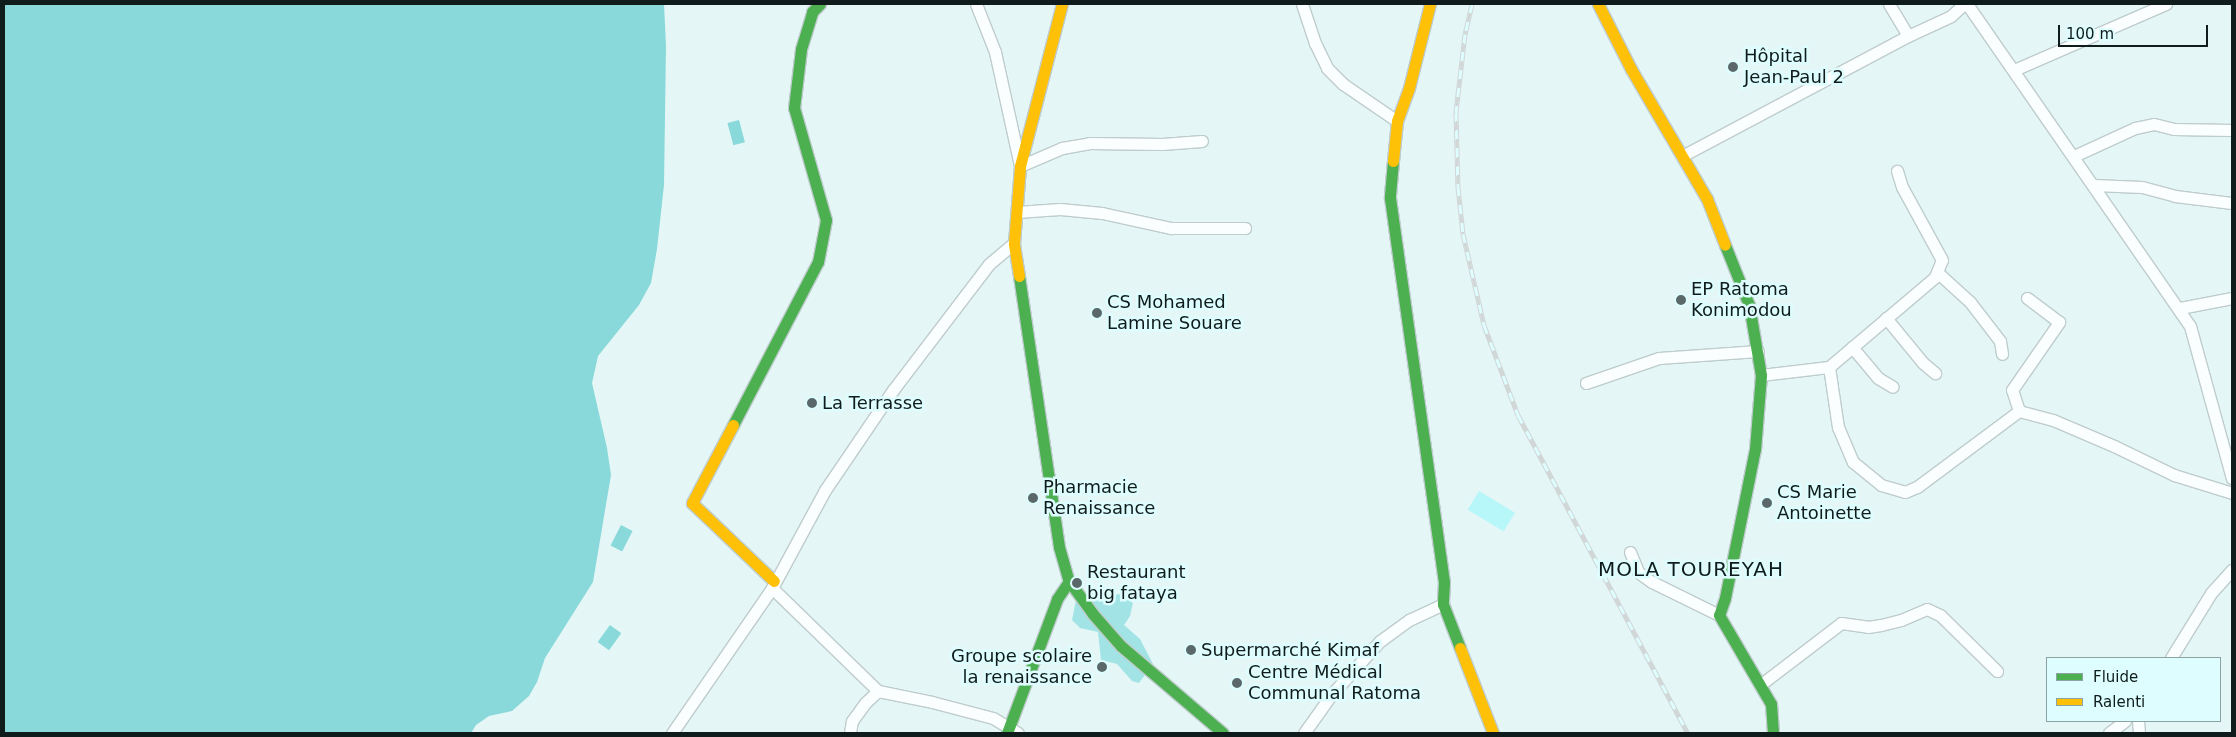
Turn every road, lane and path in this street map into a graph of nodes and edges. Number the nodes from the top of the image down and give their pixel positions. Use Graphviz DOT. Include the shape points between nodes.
graph roads {
  1 [pos="820,4"];
  2 [pos="976,4"];
  3 [pos="1062,4"];
  4 [pos="1302,4"];
  5 [pos="1430,4"];
  6 [pos="1598,4"];
  7 [pos="1890,4"];
  8 [pos="1966,4"];
  9 [pos="2166,4"];
  10 [pos="1908,36"];
  11 [pos="2014,70"];
  12 [pos="1397,121"];
  13 [pos="2232,130"];
  14 [pos="1202,141"];
  15 [pos="1682,156"];
  16 [pos="2074,156"];
  17 [pos="1020,166"];
  18 [pos="1897,171"];
  19 [pos="2094,185"];
  20 [pos="2232,203"];
  21 [pos="1017,212"];
  22 [pos="1246,228"];
  23 [pos="1014,243"];
  24 [pos="1937,272"];
  25 [pos="2027,298"];
  26 [pos="2232,298"];
  27 [pos="2180,308"];
  28 [pos="1886,318"];
  29 [pos="1852,347"];
  30 [pos="1758,351"];
  31 [pos="2002,354"];
  32 [pos="1829,367"];
  33 [pos="1935,373"];
  34 [pos="1761,374"];
  35 [pos="1586,383"];
  36 [pos="1892,387"];
  37 [pos="2018,411"];
  38 [pos="2232,475"];
  39 [pos="2232,493"];
  40 [pos="1630,552"];
  41 [pos="2232,570"];
  42 [pos="1069,581"];
  43 [pos="773,584"];
  44 [pos="1443,604"];
  45 [pos="1719,615"];
  46 [pos="2173,657"];
  47 [pos="1997,671"];
  48 [pos="1760,685"];
  49 [pos="878,691"];
  50 [pos="2123,722"];
  51 [pos="1012,731"];
  52 [pos="672,733"];
  53 [pos="850,733"];
  54 [pos="1223,733"];
  55 [pos="1304,733"];
  56 [pos="1493,733"];
  57 [pos="1773,733"];
  58 [pos="2109,733"];
  1 -- 43 [label="street" via="812,12 800,49 794,108 826,220 818,262 692,503"];
  2 -- 17 [label="street" via="995,52"];
  3 -- 17 [label="street"];
  4 -- 12 [label="street" via="1327,68 1343,84"];
  5 -- 12 [label="street" via="1409,88"];
  6 -- 15 [label="street" via="1631,69"];
  7 -- 10 [label="street"];
  8 -- 10 [label="street" via="1951,16"];
  8 -- 11 [label="street"];
  9 -- 11 [label="street"];
  10 -- 15 [label="street"];
  11 -- 16 [label="street"];
  12 -- 44 [label="street" via="1390,198 1444,582"];
  13 -- 16 [label="street" via="2174,129 2154,124 2135,128"];
  14 -- 17 [label="street" via="1089,143 1062,148"];
  15 -- 30 [label="street" via="1707,199 1727,248 1749,305"];
  16 -- 19 [label="street"];
  17 -- 21 [label="street"];
  18 -- 24 [label="street" via="1902,187 1942,260"];
  19 -- 20 [label="street" via="2142,187 2175,196"];
  19 -- 27 [label="street"];
  21 -- 22 [label="street" via="1060,209 1102,213 1172,228"];
  21 -- 23 [label="street"];
  23 -- 42 [label="street" via="1059,547"];
  23 -- 43 [label="street" via="990,264 893,390 825,490"];
  24 -- 28 [label="street"];
  24 -- 31 [label="street" via="1970,302 2000,341"];
  25 -- 37 [label="street" via="2059,322 2012,390"];
  26 -- 27 [label="street"];
  27 -- 38 [label="street" via="2190,326"];
  28 -- 29 [label="street"];
  28 -- 33 [label="street"];
  29 -- 32 [label="street"];
  29 -- 36 [label="street" via="1878,378"];
  30 -- 34 [label="street"];
  30 -- 35 [label="street" via="1659,358"];
  32 -- 34 [label="street"];
  32 -- 37 [label="street" via="1838,427 1853,462 1881,485 1905,492 1917,487"];
  34 -- 45 [label="street" via="1755,449"];
  37 -- 39 [label="street" via="2053,420 2174,475"];
  40 -- 45 [label="street" via="1638,572 1652,582"];
  41 -- 46 [label="street" via="2211,593"];
  42 -- 51 [label="street" via="1056,599"];
  42 -- 54 [label="street" via="1121,646"];
  43 -- 49 [label="street"];
  43 -- 52 [label="street"];
  44 -- 55 [label="street" via="1409,620 1380,640 1331,695"];
  44 -- 56 [label="street"];
  45 -- 48 [label="street"];
  47 -- 48 [label="street" via="1940,615 1927,609 1881,625 1868,627 1841,623"];
  48 -- 57 [label="street" via="1771,704"];
  49 -- 51 [label="street" via="993,718"];
  49 -- 53 [label="street" via="852,721"];
  50 -- 58 [label="street"];
}
